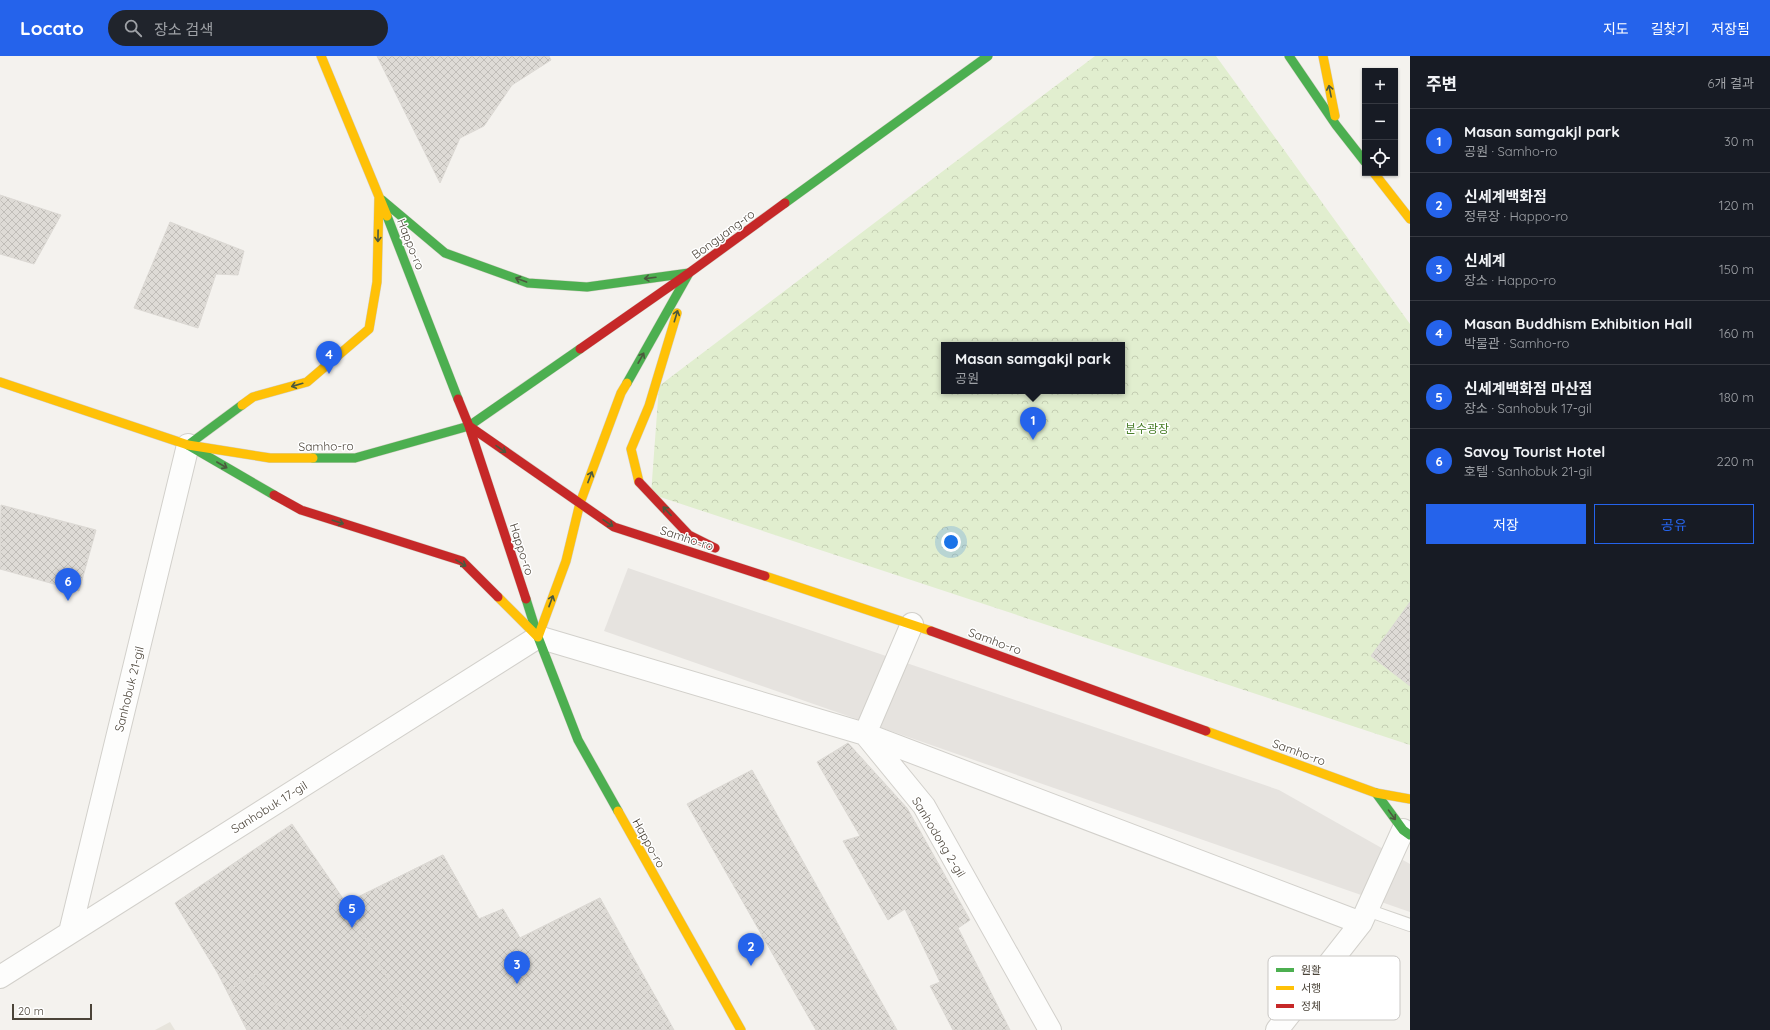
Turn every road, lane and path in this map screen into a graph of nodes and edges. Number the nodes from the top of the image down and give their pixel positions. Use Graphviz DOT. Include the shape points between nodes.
graph roads {
  1 [pos="321,56"];
  2 [pos="988,56"];
  3 [pos="1289,56"];
  4 [pos="1323,56"];
  5 [pos="1336,125"];
  6 [pos="1362,158"];
  7 [pos="1376,176"];
  8 [pos="379,197"];
  9 [pos="1410,218"];
  10 [pos="689,273"];
  11 [pos="0,382"];
  12 [pos="470,426"];
  13 [pos="188,446"];
  14 [pos="580,503"];
  15 [pos="769,577"];
  16 [pos="912,624"];
  17 [pos="538,637"];
  18 [pos="866,734"];
  19 [pos="1376,793"];
  20 [pos="1410,799"];
  21 [pos="1406,832"];
  22 [pos="1364,916"];
  23 [pos="1410,925"];
  24 [pos="70,932"];
  25 [pos="1333,956"];
  26 [pos="0,977"];
  27 [pos="1285,1020"];
  28 [pos="741,1030"];
  29 [pos="1050,1030"];
  30 [pos="1277,1030"];
  1 -- 8 [label="main road, Happo-ro"];
  2 -- 10 [label="main road, Bongyang-ro"];
  3 -- 5 [label="main road"];
  5 -- 4 [label="main road, one-way"];
  5 -- 6 [label="main road"];
  7 -- 9 [label="main road"];
  10 -- 8 [label="main road, one-way" via="587,287 528,283 445,253"];
  8 -- 12 [label="main road, Happo-ro"];
  8 -- 13 [label="main road, one-way" via="377,282 369,329 307,382 253,397"];
  10 -- 12 [label="main road, Bongyang-ro"];
  14 -- 10 [label="main road, one-way" via="622,393"];
  15 -- 10 [label="main road, one-way" via="689,534 639,482 631,449 648,406"];
  11 -- 13 [label="main road, Samho-ro"];
  12 -- 13 [label="main road, Samho-ro" via="355,458 270,458"];
  12 -- 14 [label="main road, Samho-ro, one-way"];
  12 -- 17 [label="main road, Happo-ro"];
  13 -- 17 [label="main road, one-way" via="301,510 462,561"];
  13 -- 24 [label="street, Sanhobuk 21-gil"];
  14 -- 15 [label="main road, Samho-ro, one-way" via="614,527"];
  17 -- 14 [label="main road, one-way" via="566,561"];
  15 -- 16 [label="main road, Samho-ro"];
  16 -- 18 [label="street"];
  16 -- 19 [label="main road, Samho-ro"];
  17 -- 18 [label="street"];
  17 -- 24 [label="street, Sanhobuk 17-gil"];
  17 -- 28 [label="main road, Happo-ro" via="578,740"];
  18 -- 22 [label="street"];
  18 -- 29 [label="street, Sanhodong 2-gil" via="924,806"];
  19 -- 20 [label="main road, Samho-ro"];
  19 -- 21 [label="main road, one-way"];
  21 -- 22 [label="street"];
  22 -- 23 [label="lane"];
  22 -- 25 [label="street"];
  24 -- 26 [label="street, Sanhobuk 17-gil"];
  27 -- 30 [label="street"];
}
